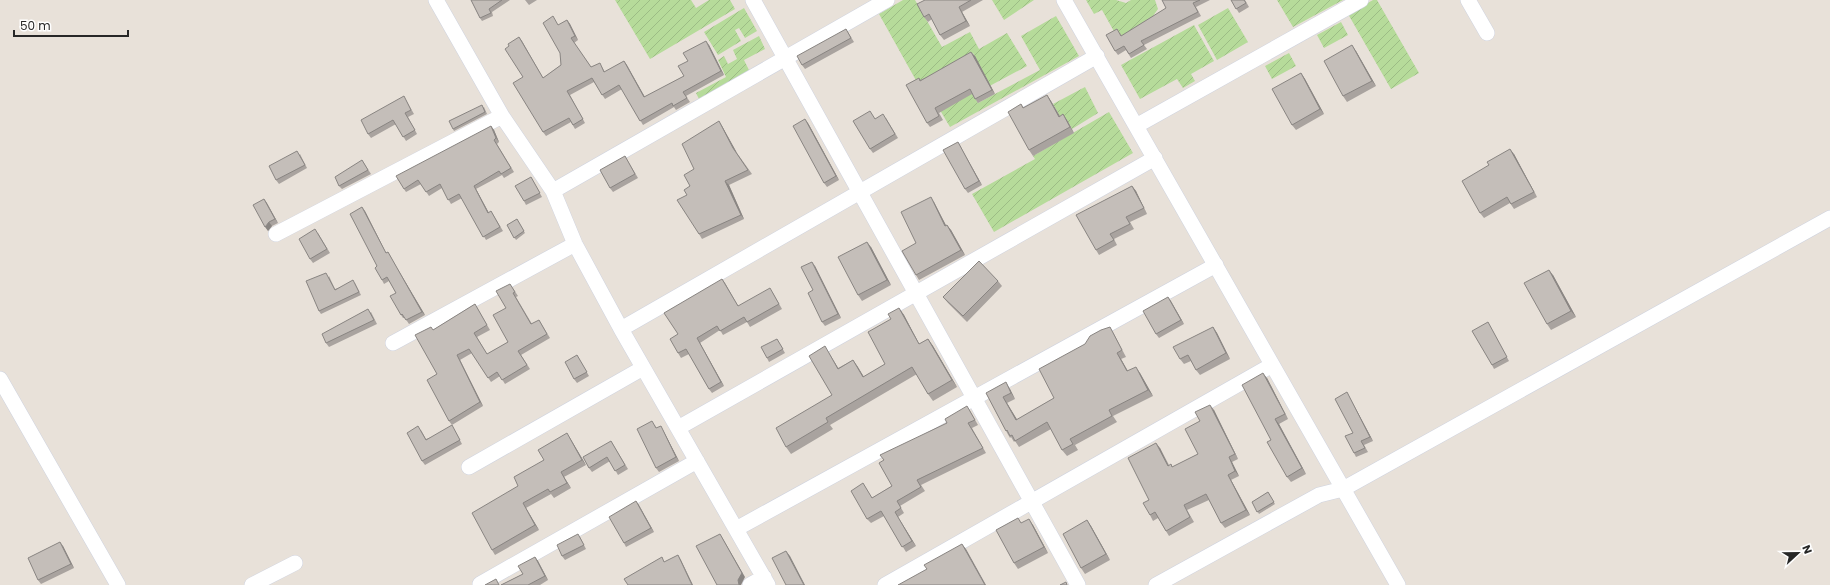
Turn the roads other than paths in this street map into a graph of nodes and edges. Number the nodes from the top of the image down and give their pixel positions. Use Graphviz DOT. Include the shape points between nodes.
graph roads {
  1 [pos="436,0"];
  2 [pos="753,0"];
  3 [pos="887,0"];
  4 [pos="1064,0"];
  5 [pos="1361,0"];
  6 [pos="1468,0"];
  7 [pos="1487,33"];
  8 [pos="1097,56"];
  9 [pos="785,58"];
  10 [pos="502,116"];
  11 [pos="1136,126"];
  12 [pos="1155,158"];
  13 [pos="553,191"];
  14 [pos="860,192"];
  15 [pos="1828,224"];
  16 [pos="276,234"];
  17 [pos="575,244"];
  18 [pos="1216,265"];
  19 [pos="916,293"];
  20 [pos="621,329"];
  21 [pos="393,343"];
  22 [pos="1272,365"];
  23 [pos="643,368"];
  24 [pos="0,379"];
  25 [pos="974,398"];
  26 [pos="678,428"];
  27 [pos="697,461"];
  28 [pos="469,467"];
  29 [pos="1343,488"];
  30 [pos="1031,502"];
  31 [pos="736,529"];
  32 [pos="296,563"];
  33 [pos="766,581"];
  34 [pos="480,584"];
  35 [pos="118,585"];
  36 [pos="252,585"];
  37 [pos="750,585"];
  38 [pos="885,585"];
  39 [pos="1078,585"];
  40 [pos="1156,585"];
  41 [pos="1398,585"];
  1 -- 10 [label="street"];
  2 -- 9 [label="street"];
  3 -- 9 [label="street"];
  4 -- 8 [label="street"];
  5 -- 11 [label="street"];
  6 -- 7 [label="street"];
  8 -- 11 [label="street"];
  8 -- 14 [label="street"];
  9 -- 13 [label="street"];
  9 -- 14 [label="street"];
  10 -- 13 [label="street"];
  10 -- 16 [label="street"];
  11 -- 12 [label="street"];
  12 -- 18 [label="street"];
  12 -- 19 [label="street"];
  13 -- 17 [label="street"];
  14 -- 19 [label="street"];
  14 -- 20 [label="street"];
  15 -- 29 [label="street"];
  17 -- 20 [label="street"];
  17 -- 21 [label="street"];
  18 -- 22 [label="street"];
  18 -- 25 [label="street"];
  19 -- 25 [label="street"];
  19 -- 26 [label="street"];
  20 -- 23 [label="street"];
  22 -- 29 [label="street"];
  22 -- 30 [label="street"];
  23 -- 26 [label="street"];
  23 -- 28 [label="street"];
  24 -- 35 [label="street"];
  25 -- 30 [label="street"];
  25 -- 31 [label="street"];
  26 -- 27 [label="street"];
  27 -- 31 [label="street"];
  27 -- 34 [label="street"];
  29 -- 40 [label="street" via="1319,495"];
  29 -- 41 [label="street"];
  30 -- 38 [label="street"];
  30 -- 39 [label="street"];
  31 -- 33 [label="street"];
  32 -- 36 [label="street"];
  33 -- 37 [label="street"];
}
